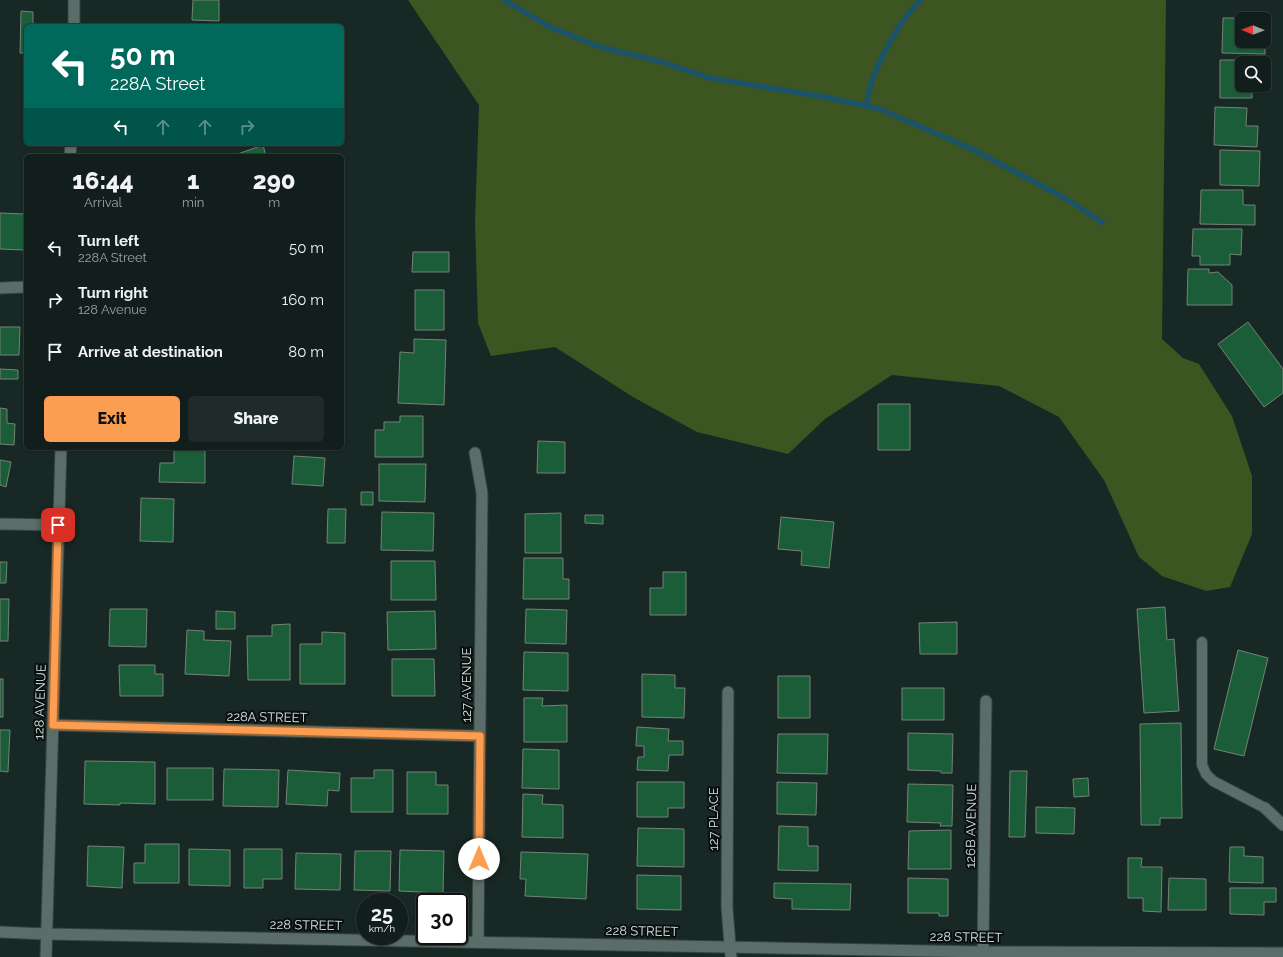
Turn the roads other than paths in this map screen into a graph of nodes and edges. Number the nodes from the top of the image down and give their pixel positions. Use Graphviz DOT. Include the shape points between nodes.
graph roads {
  1 [pos="74,0"];
  2 [pos="74,24"];
  3 [pos="24,287"];
  4 [pos="0,288"];
  5 [pos="61,450"];
  6 [pos="475,453"];
  7 [pos="0,524"];
  8 [pos="58,525"];
  9 [pos="1202,642"];
  10 [pos="728,692"];
  11 [pos="986,701"];
  12 [pos="53,725"];
  13 [pos="480,736"];
  14 [pos="1266,808"];
  15 [pos="1283,825"];
  16 [pos="0,932"];
  17 [pos="46,934"];
  18 [pos="478,942"];
  19 [pos="731,952"];
  20 [pos="983,952"];
  21 [pos="1283,953"];
  22 [pos="46,957"];
  1 -- 2 [label="street"];
  3 -- 4 [label="street"];
  5 -- 8 [label="street, 128 AVENUE"];
  6 -- 13 [label="street, 127 AVENUE" via="482,493"];
  7 -- 8 [label="street"];
  8 -- 12 [label="street, 128 AVENUE"];
  9 -- 14 [label="lane" via="1202,765 1213,781"];
  10 -- 19 [label="street, 127 PLACE" via="726,908"];
  11 -- 20 [label="street, 126B AVENUE"];
  12 -- 13 [label="street, 228A STREET"];
  12 -- 17 [label="street, 128 AVENUE"];
  13 -- 18 [label="street, 127 AVENUE"];
  14 -- 15 [label="street"];
  16 -- 17 [label="street, 228 STREET"];
  17 -- 18 [label="street, 228 STREET"];
  17 -- 22 [label="street, 128 AVENUE"];
  18 -- 19 [label="street, 228 STREET"];
  19 -- 20 [label="street, 228 STREET"];
  20 -- 21 [label="street, 228 STREET"];
}
